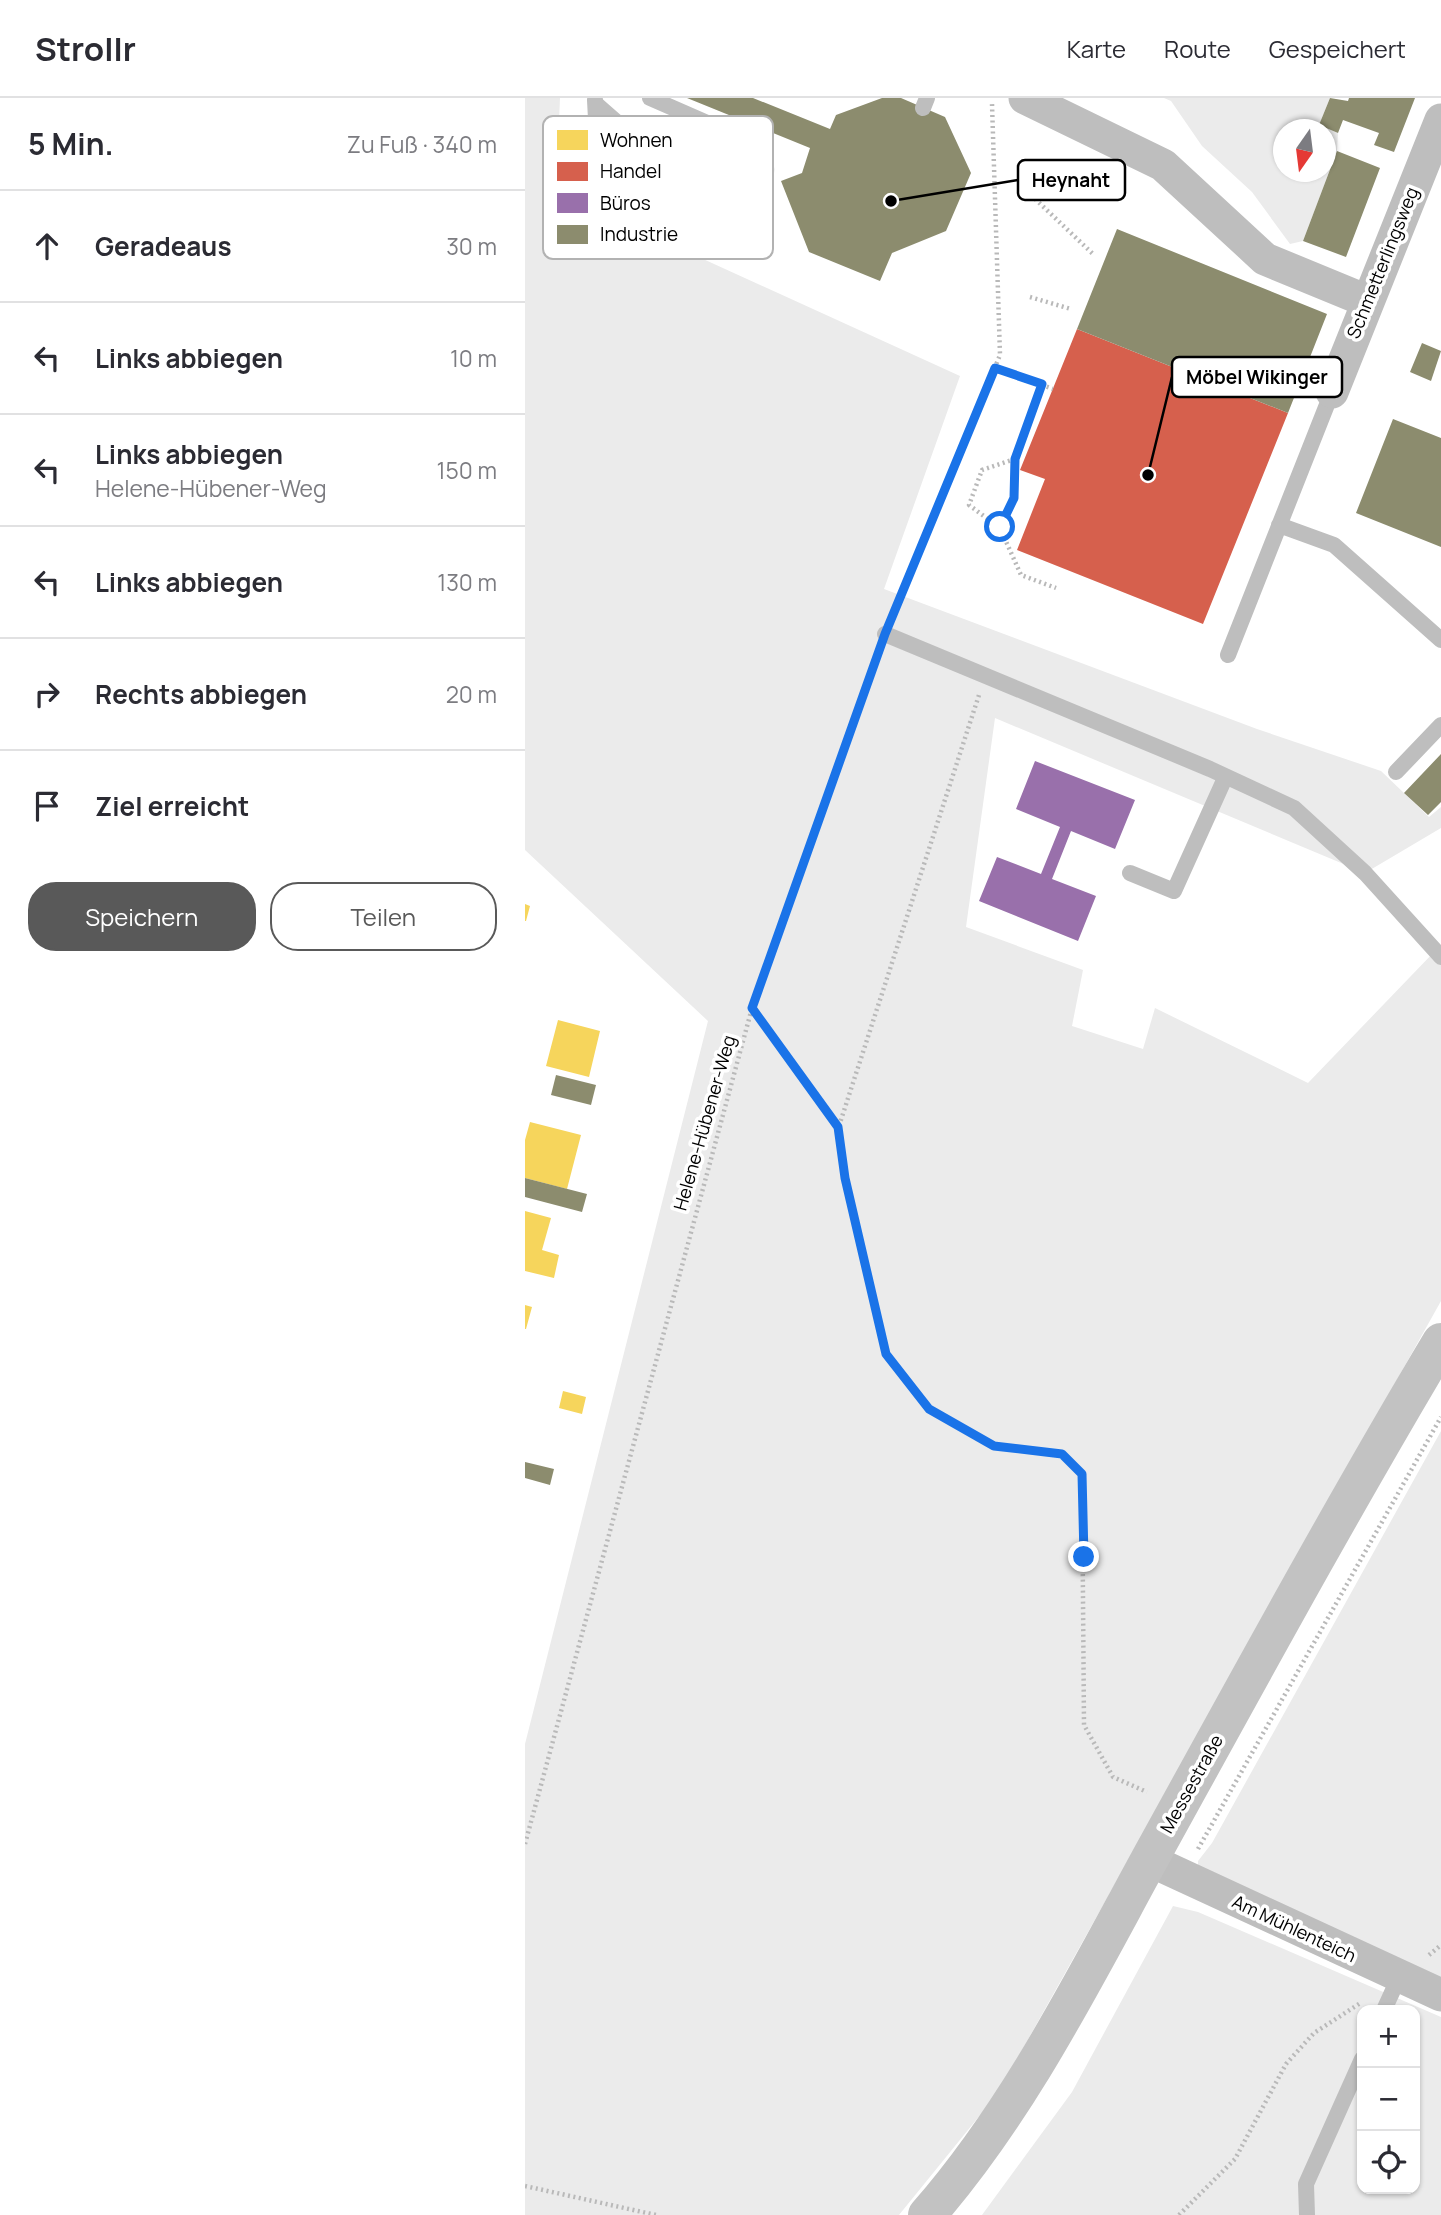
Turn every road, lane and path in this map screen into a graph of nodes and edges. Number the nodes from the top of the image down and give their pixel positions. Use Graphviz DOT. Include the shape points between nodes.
graph roads {
  1 [pos="650,98"];
  2 [pos="991,98"];
  3 [pos="1025,98"];
  4 [pos="595,101"];
  5 [pos="612,116"];
  6 [pos="691,116"];
  7 [pos="1441,120"];
  8 [pos="1031,195"];
  9 [pos="1093,254"];
  10 [pos="1030,297"];
  11 [pos="1367,300"];
  12 [pos="1071,309"];
  13 [pos="995,368"];
  14 [pos="1042,384"];
  15 [pos="1053,389"];
  16 [pos="1332,392"];
  17 [pos="1015,459"];
  18 [pos="1279,525"];
  19 [pos="1000,527"];
  20 [pos="1056,588"];
  21 [pos="885,634"];
  22 [pos="1441,640"];
  23 [pos="1228,655"];
  24 [pos="985,676"];
  25 [pos="1441,725"];
  26 [pos="1396,772"];
  27 [pos="1225,778"];
  28 [pos="1130,873"];
  29 [pos="1441,957"];
  30 [pos="752,1008"];
  31 [pos="838,1127"];
  32 [pos="1441,1342"];
  33 [pos="1441,1417"];
  34 [pos="1151,1793"];
  35 [pos="525,1843"];
  36 [pos="1165,1869"];
  37 [pos="1399,1977"];
  38 [pos="1441,1995"];
  39 [pos="1386,2005"];
  40 [pos="1358,2068"];
  41 [pos="525,2186"];
  42 [pos="656,2215"];
  43 [pos="927,2215"];
  44 [pos="1179,2215"];
  45 [pos="1307,2215"];
  1 -- 6 [label="lane"];
  2 -- 13 [label="path, Helene-Hübener-Weg" via="1000,355"];
  3 -- 11 [label="street" via="1163,165 1265,259"];
  4 -- 5 [label="lane"];
  7 -- 11 [label="street, Schmetterlingsweg"];
  8 -- 9 [label="path"];
  10 -- 12 [label="path"];
  11 -- 16 [label="street, Schmetterlingsweg"];
  13 -- 14 [label="path"];
  13 -- 21 [label="path, Helene-Hübener-Weg"];
  14 -- 15 [label="path"];
  14 -- 17 [label="path"];
  16 -- 18 [label="lane, Schmetterlingsweg"];
  17 -- 19 [label="path" via="1014,498"];
  17 -- 19 [label="path" via="982,470 969,505"];
  18 -- 22 [label="lane" via="1334,545"];
  18 -- 23 [label="lane, Schmetterlingsweg"];
  19 -- 20 [label="path" via="1021,575"];
  21 -- 24 [label="lane"];
  21 -- 30 [label="path, Helene-Hübener-Weg"];
  24 -- 27 [label="lane"];
  24 -- 31 [label="path"];
  25 -- 26 [label="lane"];
  27 -- 28 [label="lane" via="1174,891"];
  27 -- 29 [label="lane" via="1294,808 1365,873"];
  30 -- 31 [label="path"];
  30 -- 35 [label="path, Helene-Hübener-Weg"];
  31 -- 34 [label="path" via="845,1178 886,1354 929,1409 994,1446 1062,1454 1082,1474 1084,1725 1113,1777"];
  32 -- 36 [label="main road, Messestraße"];
  33 -- 36 [label="path" via="1205,1841"];
  36 -- 37 [label="street, Am Mühlenteich"];
  36 -- 43 [label="main road, Messestraße" via="1072,2002 1001,2117"];
  37 -- 38 [label="street, Am Mühlenteich"];
  37 -- 39 [label="lane"];
  37 -- 44 [label="path" via="1314,2033 1286,2064 1235,2159"];
  40 -- 45 [label="lane" via="1305,2184"];
  41 -- 42 [label="path"];
}
